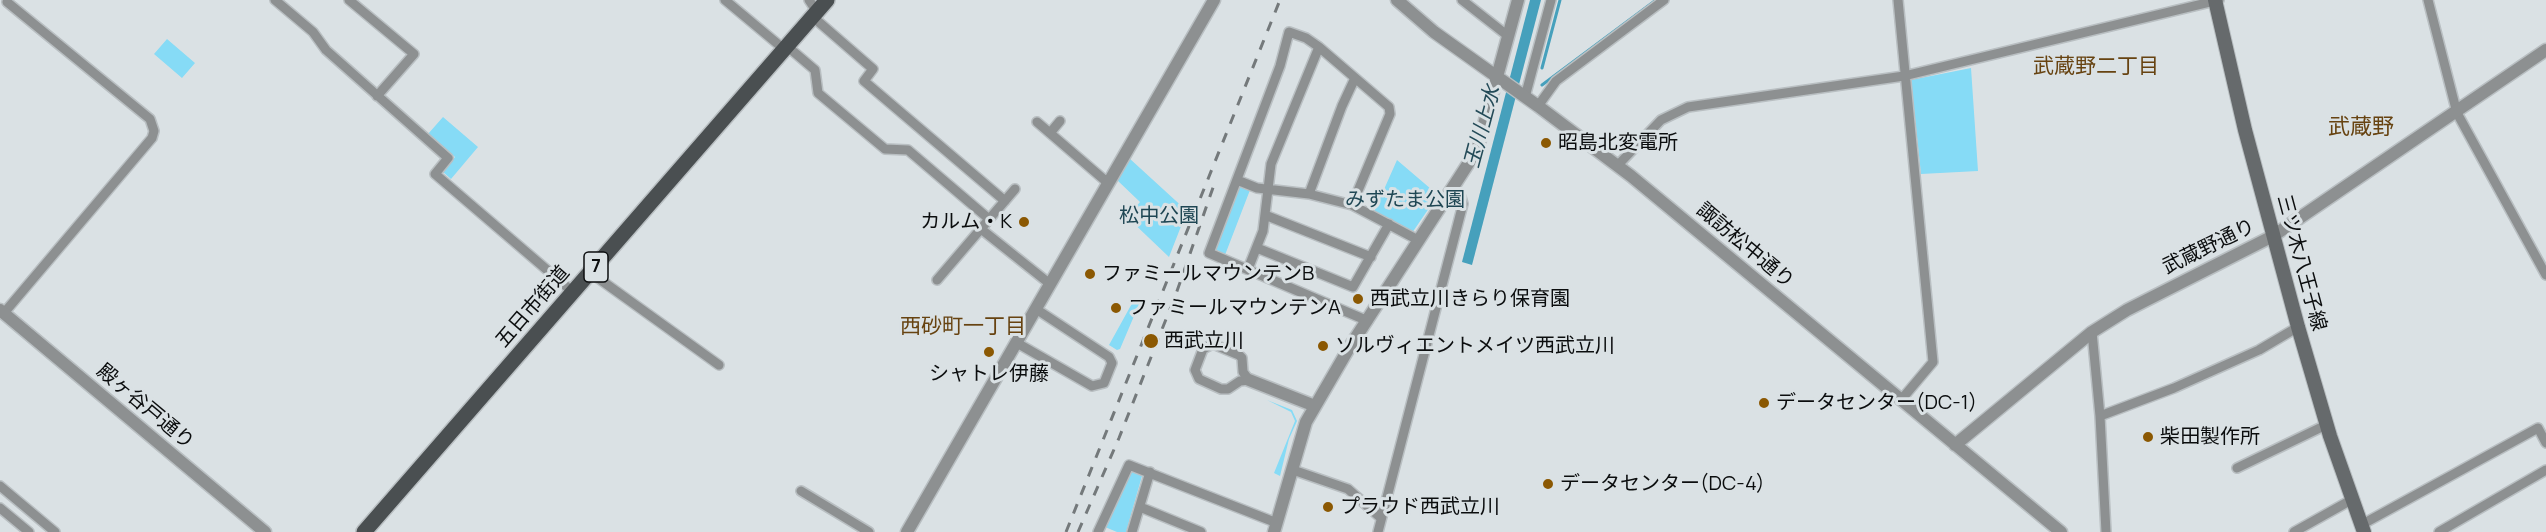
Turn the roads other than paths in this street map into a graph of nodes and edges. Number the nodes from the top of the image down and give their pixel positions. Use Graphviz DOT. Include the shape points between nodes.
graph roads {
  1 [pos="275,0"];
  2 [pos="350,0"];
  3 [pos="725,0"];
  4 [pos="1214,0"];
  5 [pos="1397,0"];
  6 [pos="1462,0"];
  7 [pos="1518,0"];
  8 [pos="1551,0"];
  9 [pos="1664,0"];
  10 [pos="1898,0"];
  11 [pos="2428,0"];
  12 [pos="2217,1"];
  13 [pos="6,3"];
  14 [pos="816,7"];
  15 [pos="1508,36"];
  16 [pos="1319,47"];
  17 [pos="786,49"];
  18 [pos="2546,50"];
  19 [pos="1904,76"];
  20 [pos="1355,78"];
  21 [pos="1502,81"];
  22 [pos="1522,94"];
  23 [pos="377,96"];
  24 [pos="1538,106"];
  25 [pos="2457,113"];
  26 [pos="1060,121"];
  27 [pos="1037,122"];
  28 [pos="1050,133"];
  29 [pos="1618,165"];
  30 [pos="1237,180"];
  31 [pos="1108,183"];
  32 [pos="1015,189"];
  33 [pos="1268,189"];
  34 [pos="1452,190"];
  35 [pos="1309,194"];
  36 [pos="1005,201"];
  37 [pos="1352,205"];
  38 [pos="1265,215"];
  39 [pos="989,219"];
  40 [pos="1389,224"];
  41 [pos="981,229"];
  42 [pos="2273,236"];
  43 [pos="1418,240"];
  44 [pos="1257,248"];
  45 [pos="1371,257"];
  46 [pos="1248,269"];
  47 [pos="591,273"];
  48 [pos="2546,275"];
  49 [pos="937,280"];
  50 [pos="1050,284"];
  51 [pos="574,292"];
  52 [pos="1036,309"];
  53 [pos="2,312"];
  54 [pos="1368,321"];
  55 [pos="2298,327"];
  56 [pos="2092,332"];
  57 [pos="1017,342"];
  58 [pos="719,365"];
  59 [pos="1244,378"];
  60 [pos="1901,400"];
  61 [pos="1315,406"];
  62 [pos="2100,416"];
  63 [pos="2326,425"];
  64 [pos="2546,444"];
  65 [pos="1955,445"];
  66 [pos="2237,468"];
  67 [pos="1293,470"];
  68 [pos="2546,470"];
  69 [pos="1150,472"];
  70 [pos="0,486"];
  71 [pos="801,491"];
  72 [pos="2353,499"];
  73 [pos="1140,507"];
  74 [pos="0,508"];
  75 [pos="31,512"];
  76 [pos="1381,519"];
  77 [pos="20,525"];
  78 [pos="1276,527"];
  79 [pos="2362,529"];
  80 [pos="28,532"];
  81 [pos="55,532"];
  82 [pos="265,532"];
  83 [pos="364,532"];
  84 [pos="869,532"];
  85 [pos="907,532"];
  86 [pos="1098,532"];
  87 [pos="1132,532"];
  88 [pos="1201,532"];
  89 [pos="1378,532"];
  90 [pos="2061,532"];
  91 [pos="2106,532"];
  92 [pos="2294,532"];
  93 [pos="2439,532"];
  1 -- 23 [label="street"];
  2 -- 23 [label="street" via="414,54"];
  3 -- 17 [label="street"];
  4 -- 31 [label="street"];
  5 -- 21 [label="street, 諏訪松中通り"];
  6 -- 15 [label="street"];
  7 -- 15 [label="street"];
  8 -- 22 [label="street"];
  9 -- 24 [label="street" via="1556,81"];
  10 -- 19 [label="street"];
  11 -- 25 [label="street"];
  12 -- 19 [label="street"];
  12 -- 42 [label="main road, 三ツ木八王子線"];
  13 -- 53 [label="street" via="150,119 154,131"];
  14 -- 17 [label="main road, 五日市街道 / 7"];
  14 -- 36 [label="street" via="873,69 864,81"];
  15 -- 21 [label="street"];
  16 -- 20 [label="street"];
  16 -- 30 [label="street" via="1289,32"];
  16 -- 33 [label="street" via="1271,164"];
  17 -- 39 [label="street" via="815,70 818,93 885,150 908,150"];
  17 -- 47 [label="main road, 五日市街道 / 7"];
  18 -- 25 [label="street, 武蔵野通り"];
  19 -- 29 [label="street" via="1678,110 1661,120"];
  19 -- 60 [label="street" via="1933,362"];
  20 -- 35 [label="street"];
  20 -- 37 [label="street" via="1390,110"];
  21 -- 22 [label="street, 諏訪松中通り"];
  21 -- 34 [label="street" via="1476,150"];
  22 -- 24 [label="street, 諏訪松中通り"];
  23 -- 51 [label="street" via="448,159 435,174"];
  24 -- 29 [label="street, 諏訪松中通り"];
  25 -- 42 [label="street, 武蔵野通り"];
  25 -- 48 [label="street"];
  26 -- 28 [label="street"];
  27 -- 28 [label="street"];
  28 -- 31 [label="street"];
  29 -- 60 [label="street, 諏訪松中通り"];
  30 -- 33 [label="street"];
  30 -- 46 [label="street" via="1209,253"];
  31 -- 50 [label="street"];
  32 -- 36 [label="street"];
  33 -- 35 [label="street"];
  33 -- 38 [label="street"];
  34 -- 43 [label="street"];
  34 -- 76 [label="street" via="1463,204"];
  35 -- 37 [label="street"];
  36 -- 39 [label="street"];
  37 -- 40 [label="street"];
  38 -- 44 [label="street"];
  38 -- 45 [label="street"];
  39 -- 41 [label="street"];
  40 -- 43 [label="street"];
  40 -- 45 [label="street"];
  41 -- 49 [label="street"];
  41 -- 50 [label="street"];
  42 -- 55 [label="main road, 三ツ木八王子線"];
  42 -- 56 [label="street, 武蔵野通り" via="2127,310"];
  43 -- 54 [label="street"];
  44 -- 45 [label="street" via="1353,287"];
  44 -- 46 [label="street"];
  46 -- 54 [label="street"];
  47 -- 51 [label="main road, 五日市街道 / 7"];
  47 -- 58 [label="street"];
  50 -- 52 [label="street"];
  51 -- 83 [label="main road, 五日市街道 / 7"];
  52 -- 57 [label="street"];
  52 -- 57 [label="street" via="1109,357 1112,363 1104,383 1092,387"];
  53 -- 82 [label="street, 殿ヶ谷戸通り"];
  54 -- 61 [label="street"];
  55 -- 62 [label="street" via="2259,350 2175,388"];
  55 -- 63 [label="main road, 三ツ木八王子線"];
  56 -- 62 [label="street"];
  56 -- 65 [label="street, 武蔵野通り"];
  57 -- 85 [label="street"];
  59 -- 59 [label="street" via="1228,389 1199,379 1195,370 1203,349 1213,344 1239,355"];
  59 -- 61 [label="street"];
  60 -- 65 [label="street, 諏訪松中通り"];
  61 -- 67 [label="street" via="1300,436"];
  62 -- 91 [label="street"];
  63 -- 66 [label="street"];
  63 -- 72 [label="main road, 三ツ木八王子線"];
  64 -- 79 [label="street" via="2538,428"];
  65 -- 90 [label="street, 諏訪松中通り"];
  67 -- 76 [label="street" via="1348,489"];
  67 -- 78 [label="street"];
  68 -- 93 [label="street"];
  69 -- 73 [label="street"];
  69 -- 78 [label="street"];
  69 -- 86 [label="street" via="1129,465"];
  70 -- 75 [label="street"];
  71 -- 84 [label="street"];
  72 -- 79 [label="main road, 三ツ木八王子線"];
  72 -- 92 [label="street"];
  73 -- 87 [label="street"];
  73 -- 88 [label="street"];
  74 -- 77 [label="street"];
  75 -- 77 [label="street"];
  75 -- 81 [label="street"];
  76 -- 89 [label="street"];
  77 -- 80 [label="street"];
}
